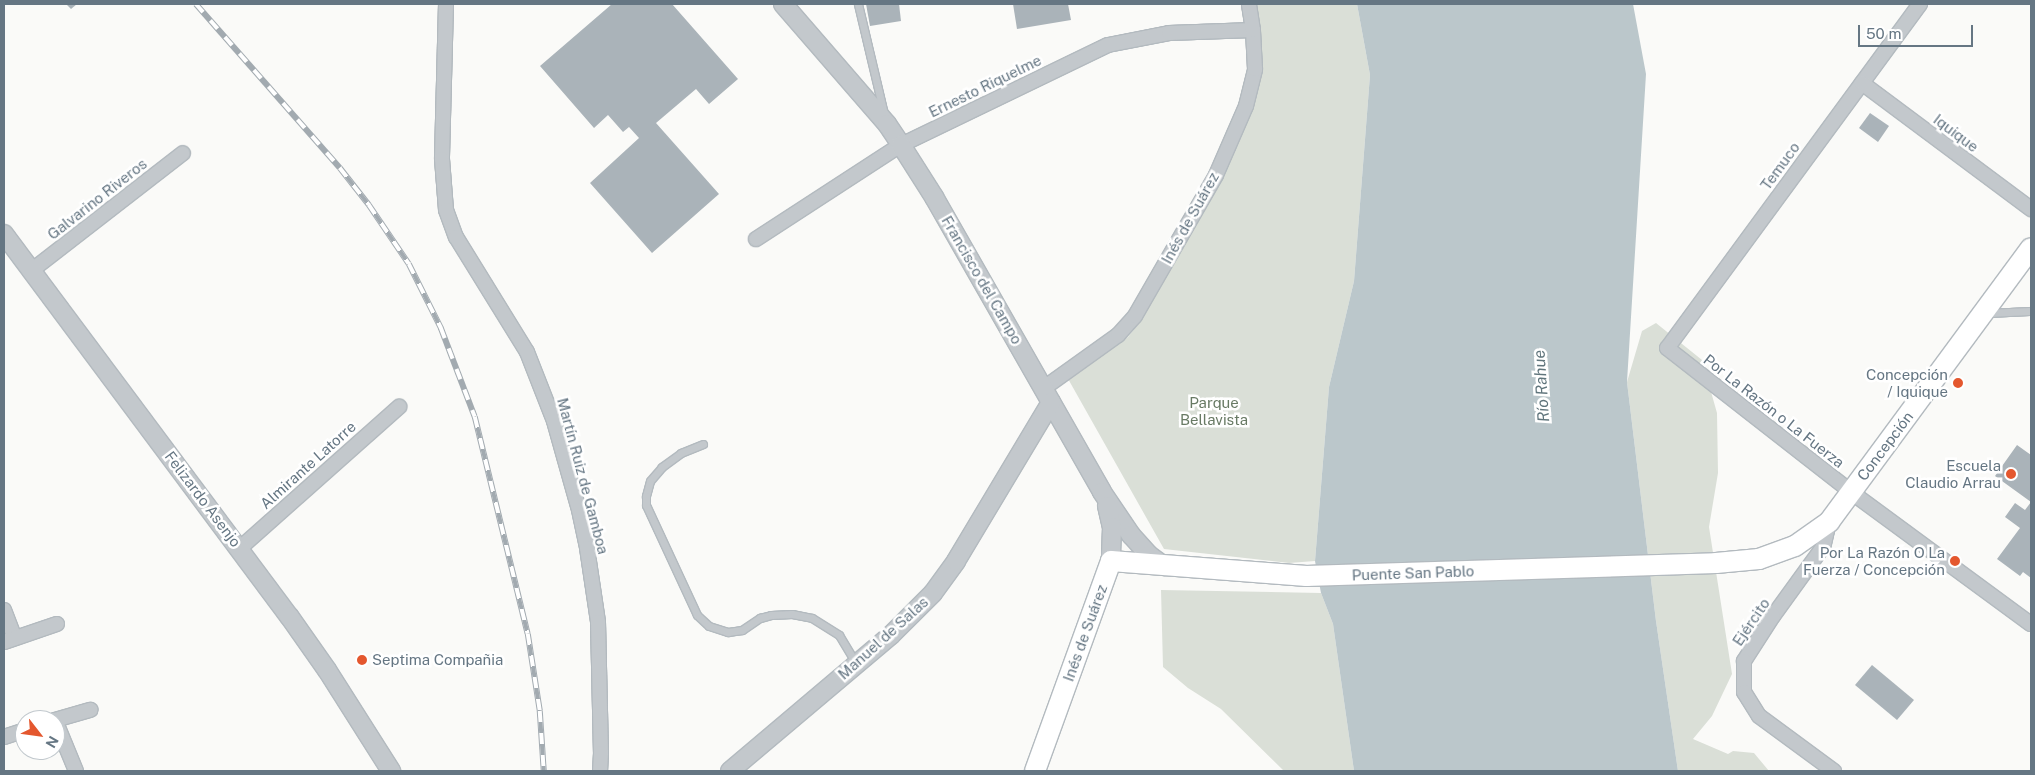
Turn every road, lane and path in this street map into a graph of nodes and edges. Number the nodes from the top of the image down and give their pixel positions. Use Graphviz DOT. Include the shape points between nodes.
graph roads {
  1 [pos="446,4"];
  2 [pos="782,4"];
  3 [pos="858,4"];
  4 [pos="1249,4"];
  5 [pos="1920,4"];
  6 [pos="1253,30"];
  7 [pos="1862,83"];
  8 [pos="887,124"];
  9 [pos="901,145"];
  10 [pos="184,153"];
  11 [pos="2031,209"];
  12 [pos="4,234"];
  13 [pos="756,239"];
  14 [pos="2031,248"];
  15 [pos="31,271"];
  16 [pos="2031,311"];
  17 [pos="1984,313"];
  18 [pos="1667,348"];
  19 [pos="1048,395"];
  20 [pos="398,407"];
  21 [pos="703,444"];
  22 [pos="1102,492"];
  23 [pos="1851,492"];
  24 [pos="1829,522"];
  25 [pos="240,548"];
  26 [pos="1111,561"];
  27 [pos="1716,563"];
  28 [pos="1164,566"];
  29 [pos="4,610"];
  30 [pos="56,624"];
  31 [pos="2031,624"];
  32 [pos="9,640"];
  33 [pos="856,663"];
  34 [pos="91,710"];
  35 [pos="65,717"];
  36 [pos="65,744"];
  37 [pos="76,771"];
  38 [pos="391,771"];
  39 [pos="600,771"];
  40 [pos="730,771"];
  41 [pos="1035,771"];
  42 [pos="1834,771"];
  1 -- 39 [label="street, Martín Ruiz de Gamboa" via="442,158 446,210 456,237 527,352 554,421 579,510 598,622"];
  2 -- 8 [label="street, Francisco del Campo"];
  3 -- 8 [label="lane"];
  4 -- 6 [label="street, Inés de Suárez"];
  5 -- 7 [label="street, Temuco"];
  6 -- 9 [label="street, Ernesto Riquelme" via="1169,33 1108,45"];
  6 -- 19 [label="street, Inés de Suárez" via="1255,69 1246,106 1216,174 1135,316 1118,335"];
  7 -- 11 [label="street, Iquique"];
  7 -- 18 [label="street, Temuco"];
  8 -- 9 [label="street, Francisco del Campo"];
  9 -- 13 [label="street, Ernesto Riquelme"];
  9 -- 19 [label="street, Francisco del Campo"];
  10 -- 15 [label="street, Galvarino Riveros"];
  12 -- 15 [label="street, Felizardo Asenjo"];
  14 -- 17 [label="main road, Concepción"];
  15 -- 25 [label="street, Felizardo Asenjo"];
  16 -- 17 [label="lane"];
  17 -- 23 [label="main road, Concepción"];
  18 -- 23 [label="street, Por La Razón o La Fuerza"];
  19 -- 22 [label="street, Francisco del Campo"];
  19 -- 33 [label="street, Manuel de Salas" via="939,585 908,618"];
  20 -- 25 [label="street, Almirante Latorre"];
  21 -- 33 [label="lane" via="681,453 662,467 650,481 646,496 646,505 697,615 708,626 728,632 742,630 771,615 808,617 839,635"];
  22 -- 26 [label="street, Inés de Suárez" via="1112,528"];
  22 -- 28 [label="street, Francisco del Campo" via="1131,535"];
  23 -- 24 [label="main road, Concepción"];
  23 -- 31 [label="street, Por La Razón o La Fuerza"];
  24 -- 27 [label="main road, Concepción" via="1795,546 1759,559"];
  24 -- 42 [label="street, Ejército" via="1823,547 1744,662 1744,692 1759,716"];
  25 -- 38 [label="street, Felizardo Asenjo" via="327,670"];
  26 -- 28 [label="main road, Puente San Pablo"];
  26 -- 41 [label="main road, Inés de Suárez"];
  27 -- 28 [label="main road, Puente San Pablo" via="1306,576"];
  29 -- 32 [label="street"];
  30 -- 32 [label="street"];
  33 -- 40 [label="street, Manuel de Salas"];
  34 -- 35 [label="street"];
  36 -- 37 [label="street"];
}
